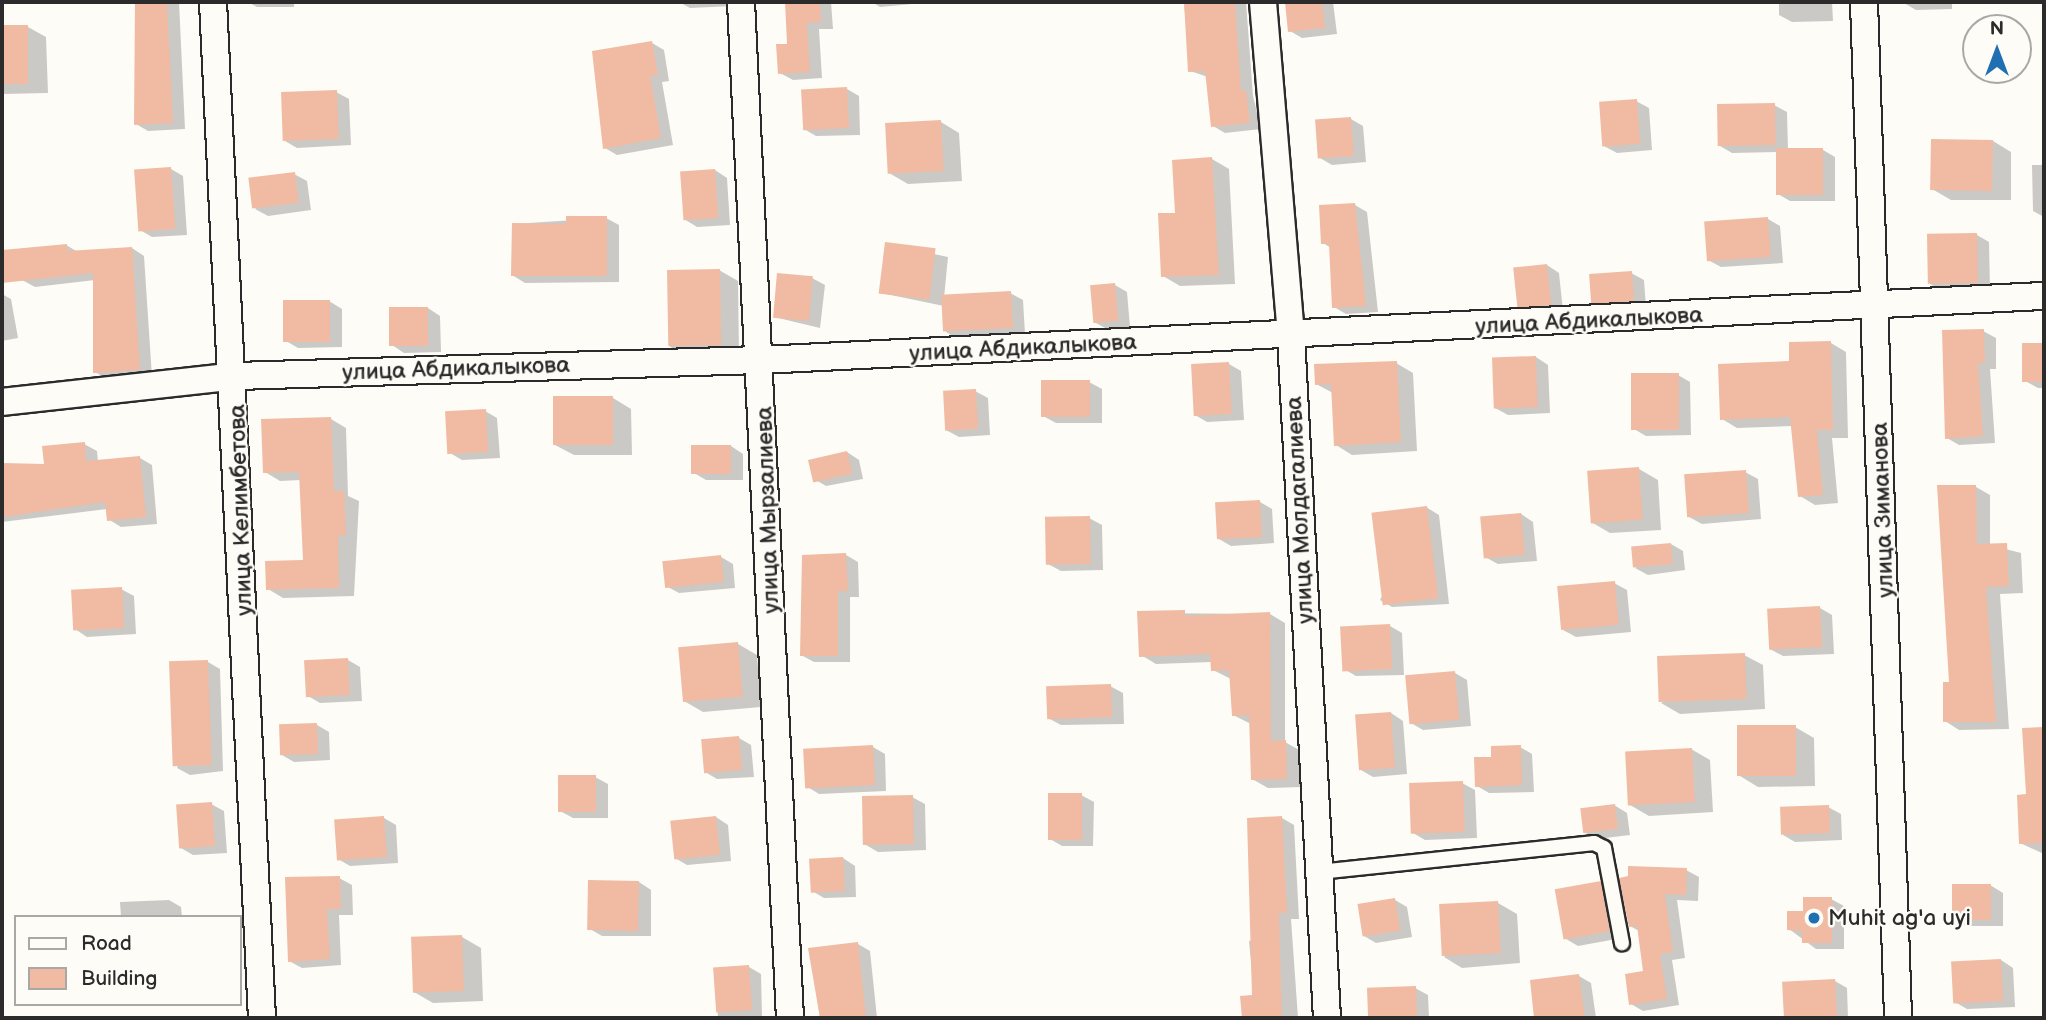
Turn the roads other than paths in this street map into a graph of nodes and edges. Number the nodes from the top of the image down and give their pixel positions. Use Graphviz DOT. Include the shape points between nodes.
graph roads {
  1 [pos="213,2"];
  2 [pos="741,2"];
  3 [pos="1263,2"];
  4 [pos="1864,2"];
  5 [pos="2044,296"];
  6 [pos="1877,307"];
  7 [pos="1291,336"];
  8 [pos="761,360"];
  9 [pos="236,376"];
  10 [pos="2,402"];
  11 [pos="1320,872"];
  12 [pos="1622,943"];
  13 [pos="262,1018"];
  14 [pos="790,1018"];
  15 [pos="1327,1018"];
  16 [pos="1898,1018"];
  1 -- 9 [label="street, улица Келимбетова"];
  2 -- 8 [label="street, улица Мырзалиева"];
  3 -- 7 [label="street, улица Молдагалиева"];
  4 -- 6 [label="street, улица Зиманова"];
  5 -- 6 [label="street, улица Абдикалыкова"];
  6 -- 7 [label="street, улица Абдикалыкова"];
  6 -- 16 [label="street, улица Зиманова"];
  7 -- 8 [label="street, улица Абдикалыкова"];
  7 -- 11 [label="street, улица Молдагалиева"];
  8 -- 9 [label="street, улица Абдикалыкова"];
  8 -- 14 [label="street, улица Мырзалиева"];
  9 -- 10 [label="street, улица Абдикалыкова"];
  9 -- 13 [label="street, улица Келимбетова"];
  11 -- 12 [label="lane" via="1594,844 1604,848"];
  11 -- 15 [label="street, улица Молдагалиева"];
}
